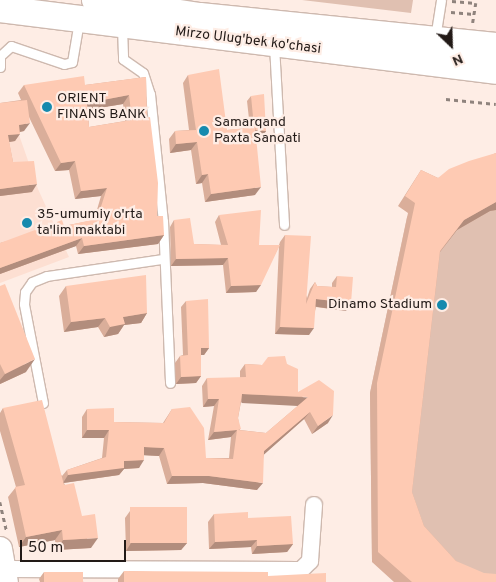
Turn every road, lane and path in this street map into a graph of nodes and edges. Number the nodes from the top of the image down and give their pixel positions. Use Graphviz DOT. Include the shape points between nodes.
graph roads {
  1 [pos="442,0"];
  2 [pos="0,9"];
  3 [pos="87,10"];
  4 [pos="451,12"];
  5 [pos="474,14"];
  6 [pos="122,27"];
  7 [pos="473,28"];
  8 [pos="434,41"];
  9 [pos="274,44"];
  10 [pos="496,46"];
  11 [pos="0,67"];
  12 [pos="496,71"];
  13 [pos="446,99"];
  14 [pos="496,104"];
  15 [pos="284,225"];
  16 [pos="162,259"];
  17 [pos="170,383"];
  18 [pos="43,403"];
  19 [pos="314,505"];
  20 [pos="3,567"];
  1 -- 5 [label="path" via="476,3"];
  1 -- 8 [label="lane"];
  2 -- 3 [label="main road, Mirzo Ulug'bek ko'chasi"];
  3 -- 6 [label="main road, Mirzo Ulug'bek ko'chasi"];
  3 -- 8 [label="main road, Mirzo Ulug'bek ko'chasi" via="200,16"];
  3 -- 11 [label="lane" via="72,62 64,64 11,46 0,56"];
  4 -- 5 [label="path"];
  5 -- 7 [label="path"];
  6 -- 9 [label="main road, Mirzo Ulug'bek ko'chasi"];
  6 -- 16 [label="lane" via="123,59 148,80 160,193"];
  8 -- 10 [label="main road, Mirzo Ulug'bek ko'chasi"];
  9 -- 12 [label="main road, Mirzo Ulug'bek ko'chasi"];
  9 -- 15 [label="lane"];
  13 -- 14 [label="path"];
  16 -- 17 [label="lane"];
  16 -- 18 [label="lane" via="47,276 32,282 25,292 24,304"];
  19 -- 20 [label="street" via="310,561 301,570"];
}
